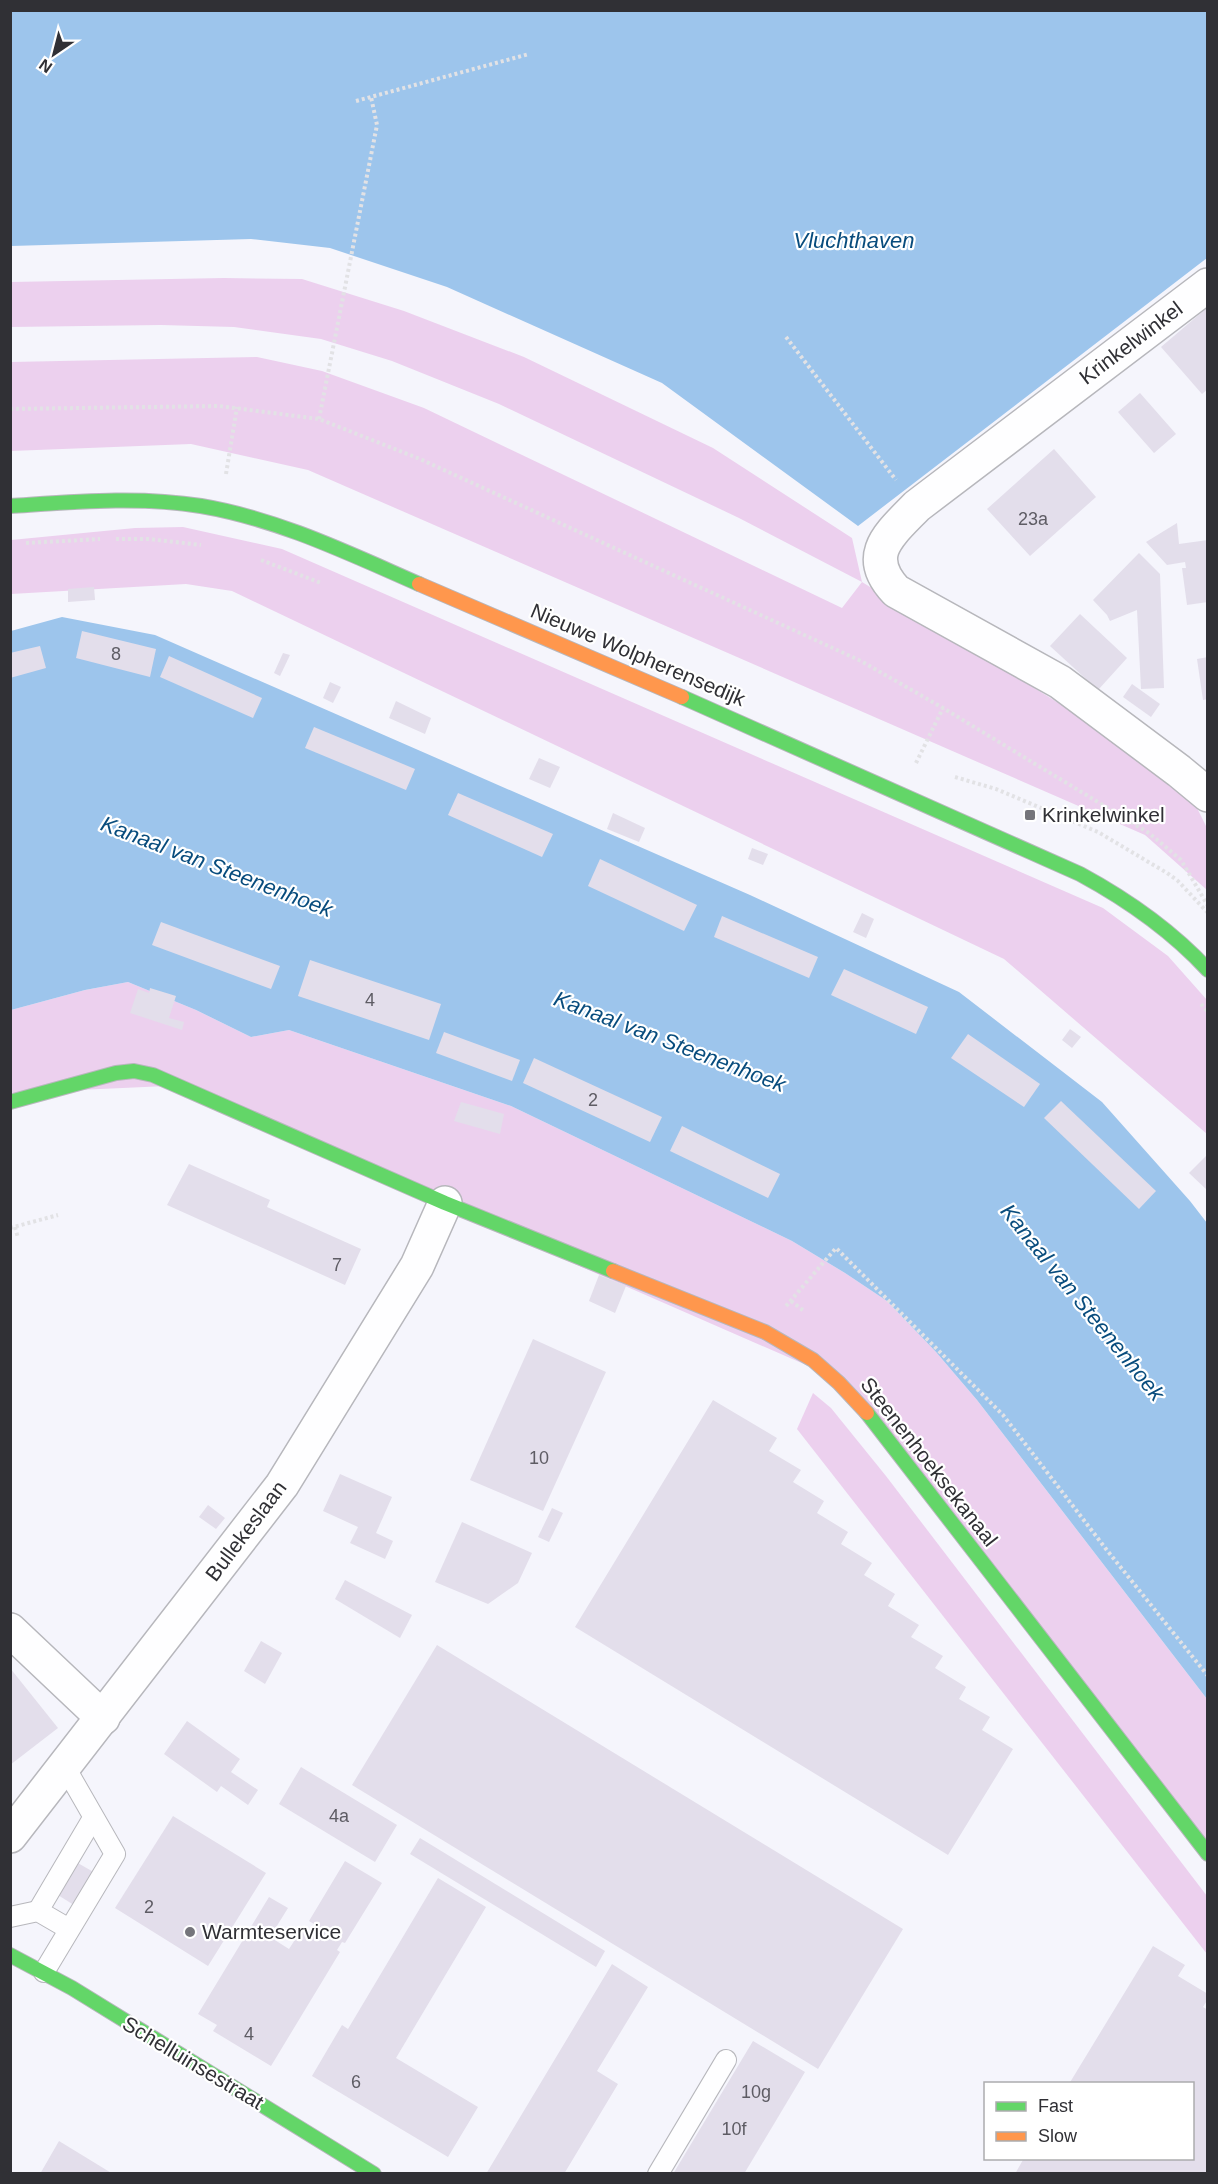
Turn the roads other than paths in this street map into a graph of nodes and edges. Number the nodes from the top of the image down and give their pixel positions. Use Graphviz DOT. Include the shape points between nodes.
graph roads {
  1 [pos="1208,285"];
  2 [pos="10,506"];
  3 [pos="1208,795"];
  4 [pos="1204,957"];
  5 [pos="10,1102"];
  6 [pos="445,1203"];
  7 [pos="10,1630"];
  8 [pos="103,1718"];
  9 [pos="65,1767"];
  10 [pos="93,1818"];
  11 [pos="10,1836"];
  12 [pos="1208,1854"];
  13 [pos="38,1911"];
  14 [pos="10,1917"];
  15 [pos="69,1929"];
  16 [pos="10,1955"];
  17 [pos="44,1972"];
  18 [pos="726,2060"];
  19 [pos="375,2174"];
  20 [pos="658,2174"];
  1 -- 3 [label="street, Krinkelwinkel" via="916,506 883,545 881,571 896,591 1060,682"];
  2 -- 4 [label="street, Nieuwe Wolpherensedijk" via="165,502 263,519 299,532 1080,874 1114,892"];
  5 -- 6 [label="street, Steenenhoeksekanaal" via="116,1072 143,1072"];
  6 -- 8 [label="street, Bullekeslaan" via="417,1266 282,1485"];
  6 -- 12 [label="street, Steenenhoeksekanaal" via="765,1332 813,1360 867,1413"];
  7 -- 8 [label="street"];
  8 -- 9 [label="street, Bullekeslaan"];
  9 -- 10 [label="lane"];
  9 -- 11 [label="street, Bullekeslaan"];
  10 -- 13 [label="lane"];
  10 -- 15 [label="lane" via="115,1854"];
  13 -- 14 [label="lane"];
  13 -- 15 [label="lane"];
  15 -- 17 [label="lane"];
  16 -- 17 [label="street, Schelluinsestraat"];
  17 -- 19 [label="street, Schelluinsestraat"];
  18 -- 20 [label="lane"];
}
